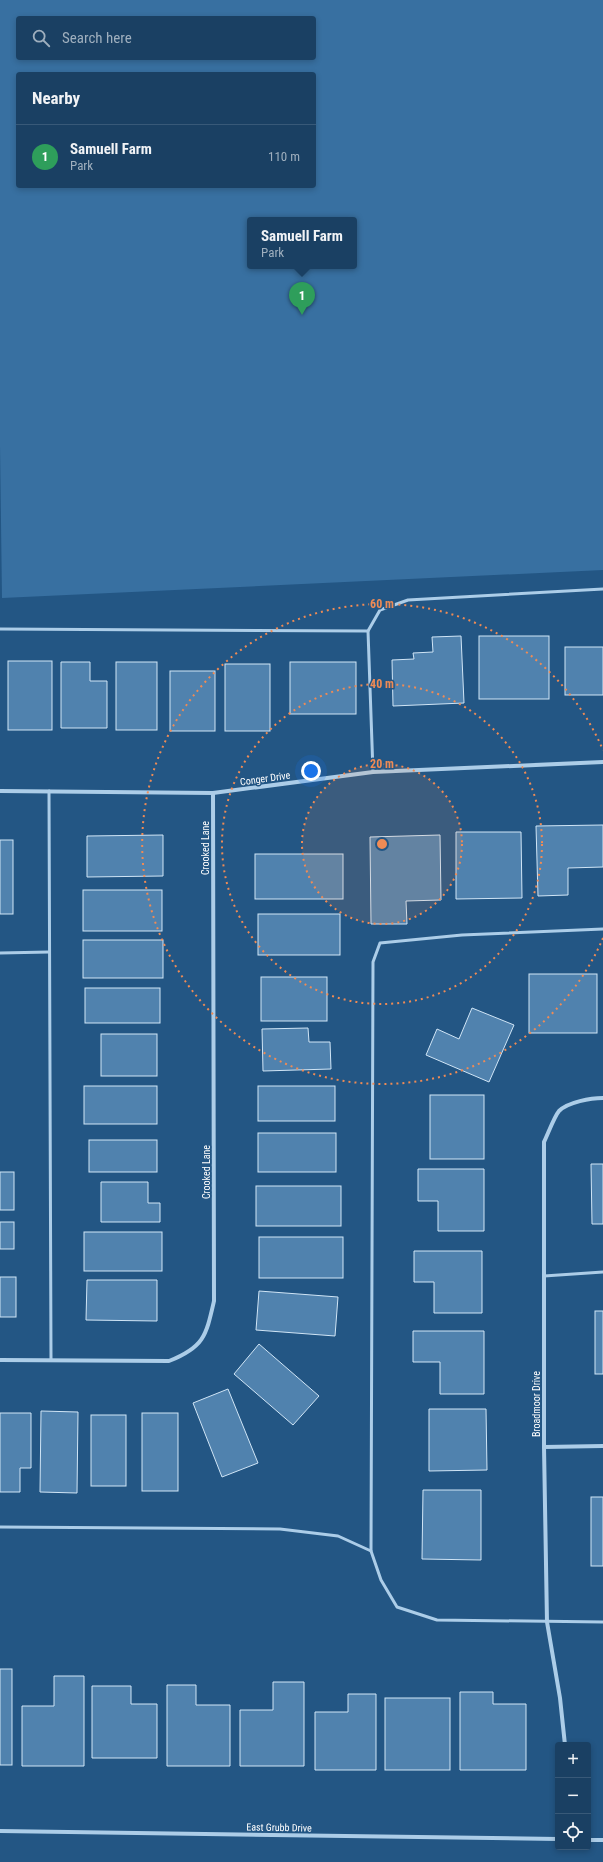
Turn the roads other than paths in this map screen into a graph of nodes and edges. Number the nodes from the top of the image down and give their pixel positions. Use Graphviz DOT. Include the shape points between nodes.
graph roads {
  1 [pos="603,589"];
  2 [pos="0,630"];
  3 [pos="368,631"];
  4 [pos="603,762"];
  5 [pos="373,772"];
  6 [pos="0,790"];
  7 [pos="49,791"];
  8 [pos="213,793"];
  9 [pos="603,929"];
  10 [pos="49,952"];
  11 [pos="0,953"];
  12 [pos="603,1098"];
  13 [pos="603,1272"];
  14 [pos="544,1276"];
  15 [pos="0,1360"];
  16 [pos="51,1360"];
  17 [pos="603,1446"];
  18 [pos="544,1447"];
  19 [pos="0,1527"];
  20 [pos="371,1551"];
  21 [pos="547,1622"];
  22 [pos="603,1622"];
  23 [pos="565,1742"];
  24 [pos="0,1832"];
  25 [pos="555,1839"];
  26 [pos="591,1840"];
  27 [pos="603,1840"];
  1 -- 3 [label="lane" via="408,600 380,610"];
  2 -- 3 [label="lane"];
  3 -- 5 [label="lane"];
  4 -- 5 [label="street, Conger Drive"];
  5 -- 8 [label="street, Conger Drive"];
  6 -- 7 [label="street, Conger Drive"];
  7 -- 8 [label="street, Conger Drive"];
  7 -- 10 [label="lane"];
  8 -- 16 [label="street, Crooked Lane" via="214,1301 207,1331 197,1346 169,1361"];
  9 -- 20 [label="lane" via="462,935 380,943 373,962"];
  10 -- 11 [label="lane"];
  10 -- 16 [label="lane"];
  12 -- 14 [label="street, Broadmoor Drive" via="576,1102 559,1111 544,1142"];
  13 -- 14 [label="lane"];
  14 -- 18 [label="street, Broadmoor Drive"];
  15 -- 16 [label="street, Crooked Lane"];
  17 -- 18 [label="street"];
  18 -- 21 [label="street, Broadmoor Drive"];
  19 -- 20 [label="lane" via="280,1529 338,1536"];
  20 -- 21 [label="lane" via="381,1580 397,1607 437,1620"];
  21 -- 22 [label="lane"];
  21 -- 23 [label="street, Broadmoor Drive"];
  24 -- 25 [label="street, East Grubb Drive"];
  26 -- 27 [label="street"];
}
